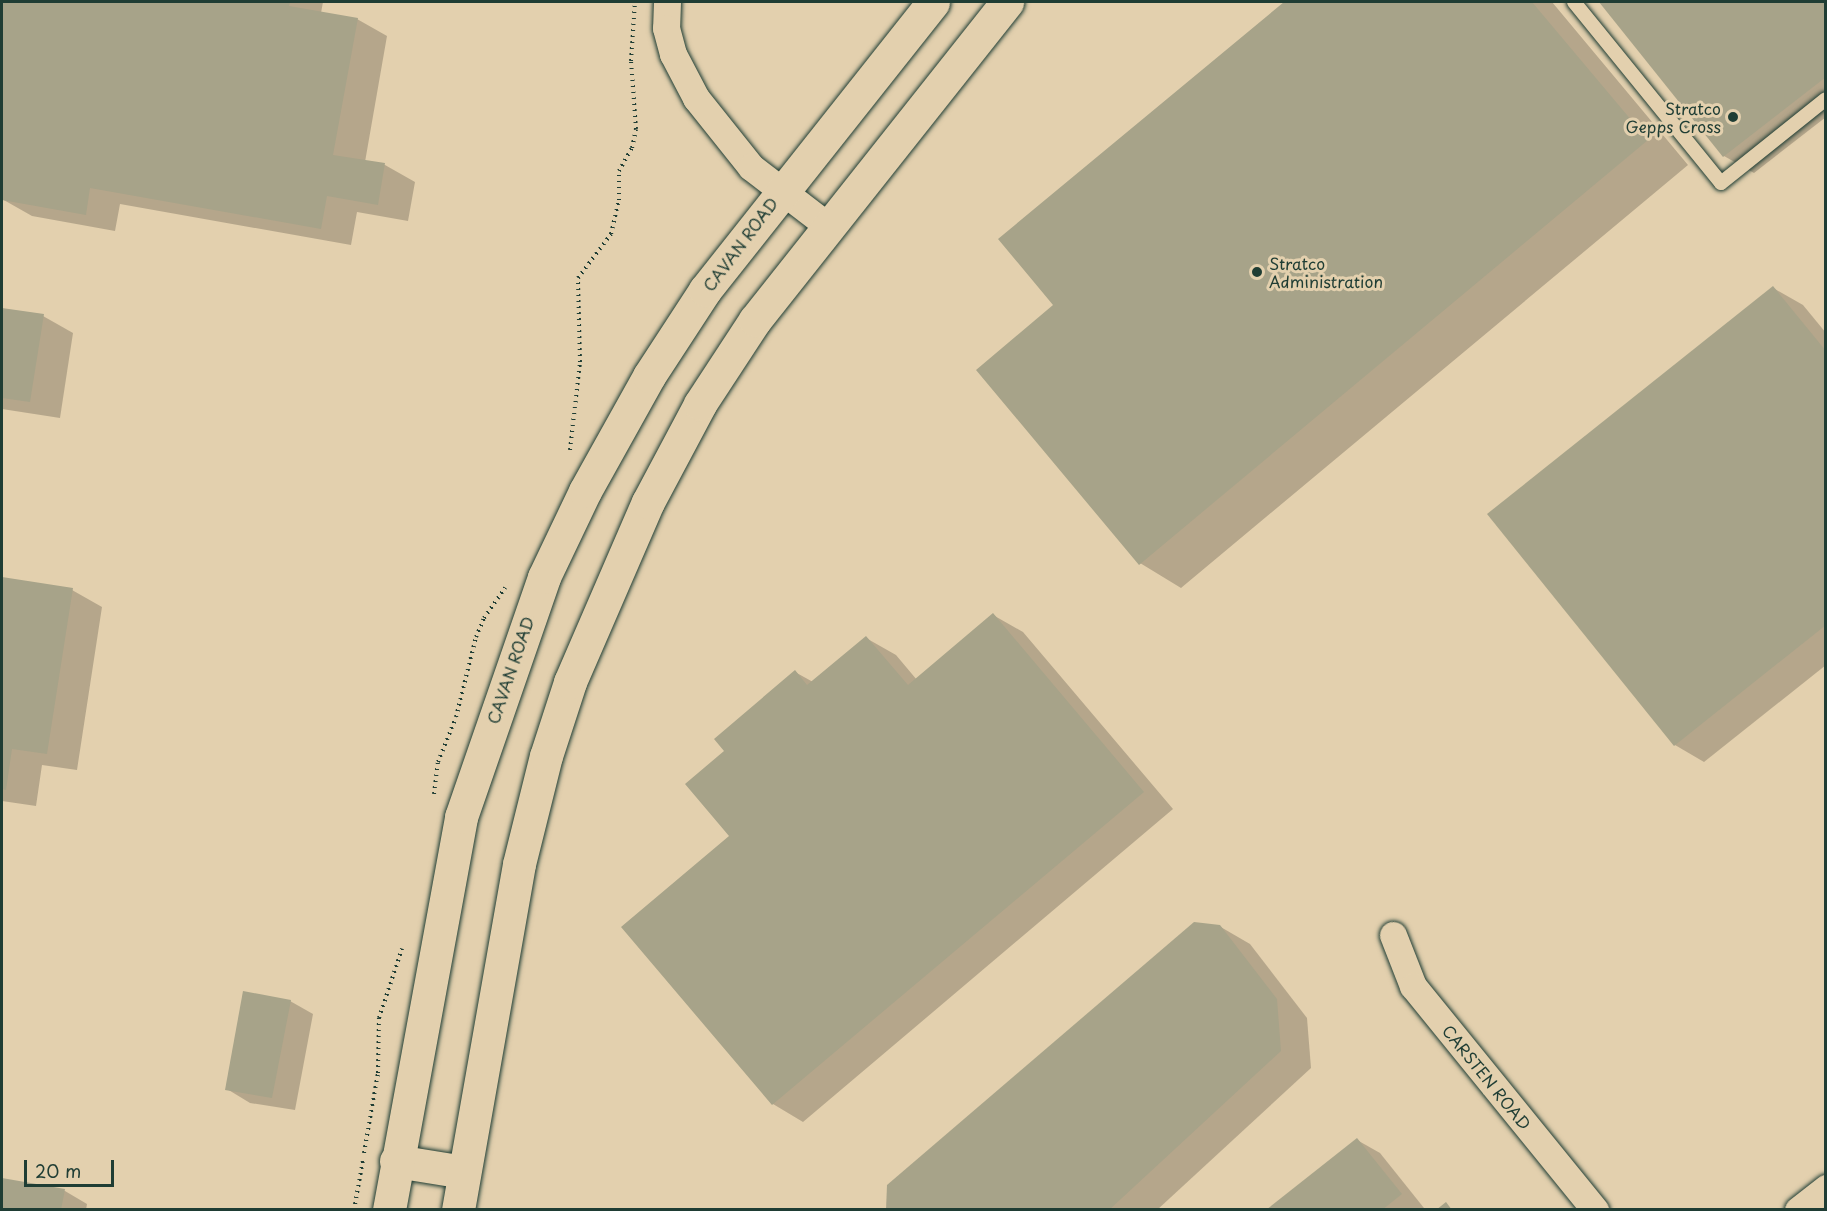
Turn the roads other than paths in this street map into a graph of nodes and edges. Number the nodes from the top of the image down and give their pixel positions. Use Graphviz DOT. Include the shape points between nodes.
graph roads {
  1 [pos="667,2"];
  2 [pos="933,2"];
  3 [pos="1007,2"];
  4 [pos="1574,2"];
  5 [pos="1826,99"];
  6 [pos="781,190"];
  7 [pos="828,226"];
  8 [pos="1393,935"];
  9 [pos="396,1161"];
  10 [pos="464,1172"];
  11 [pos="1826,1188"];
  12 [pos="388,1209"];
  13 [pos="458,1209"];
  14 [pos="1596,1209"];
  15 [pos="1798,1209"];
  1 -- 6 [label="street, CAVAN ROAD" via="666,28 673,54 696,98 752,167"];
  2 -- 6 [label="main road, CAVAN ROAD"];
  3 -- 7 [label="main road"];
  4 -- 5 [label="lane" via="1721,183"];
  6 -- 7 [label="street, CAVAN ROAD"];
  6 -- 9 [label="main road, CAVAN ROAD" via="705,290 650,376 585,491 544,577 461,817"];
  7 -- 10 [label="main road" via="755,320 700,404 648,502 570,682 519,864"];
  8 -- 14 [label="street, CARSTEN ROAD" via="1413,986"];
  9 -- 10 [label="main road"];
  9 -- 12 [label="main road, CAVAN ROAD"];
  10 -- 13 [label="main road"];
  11 -- 15 [label="street"];
}
